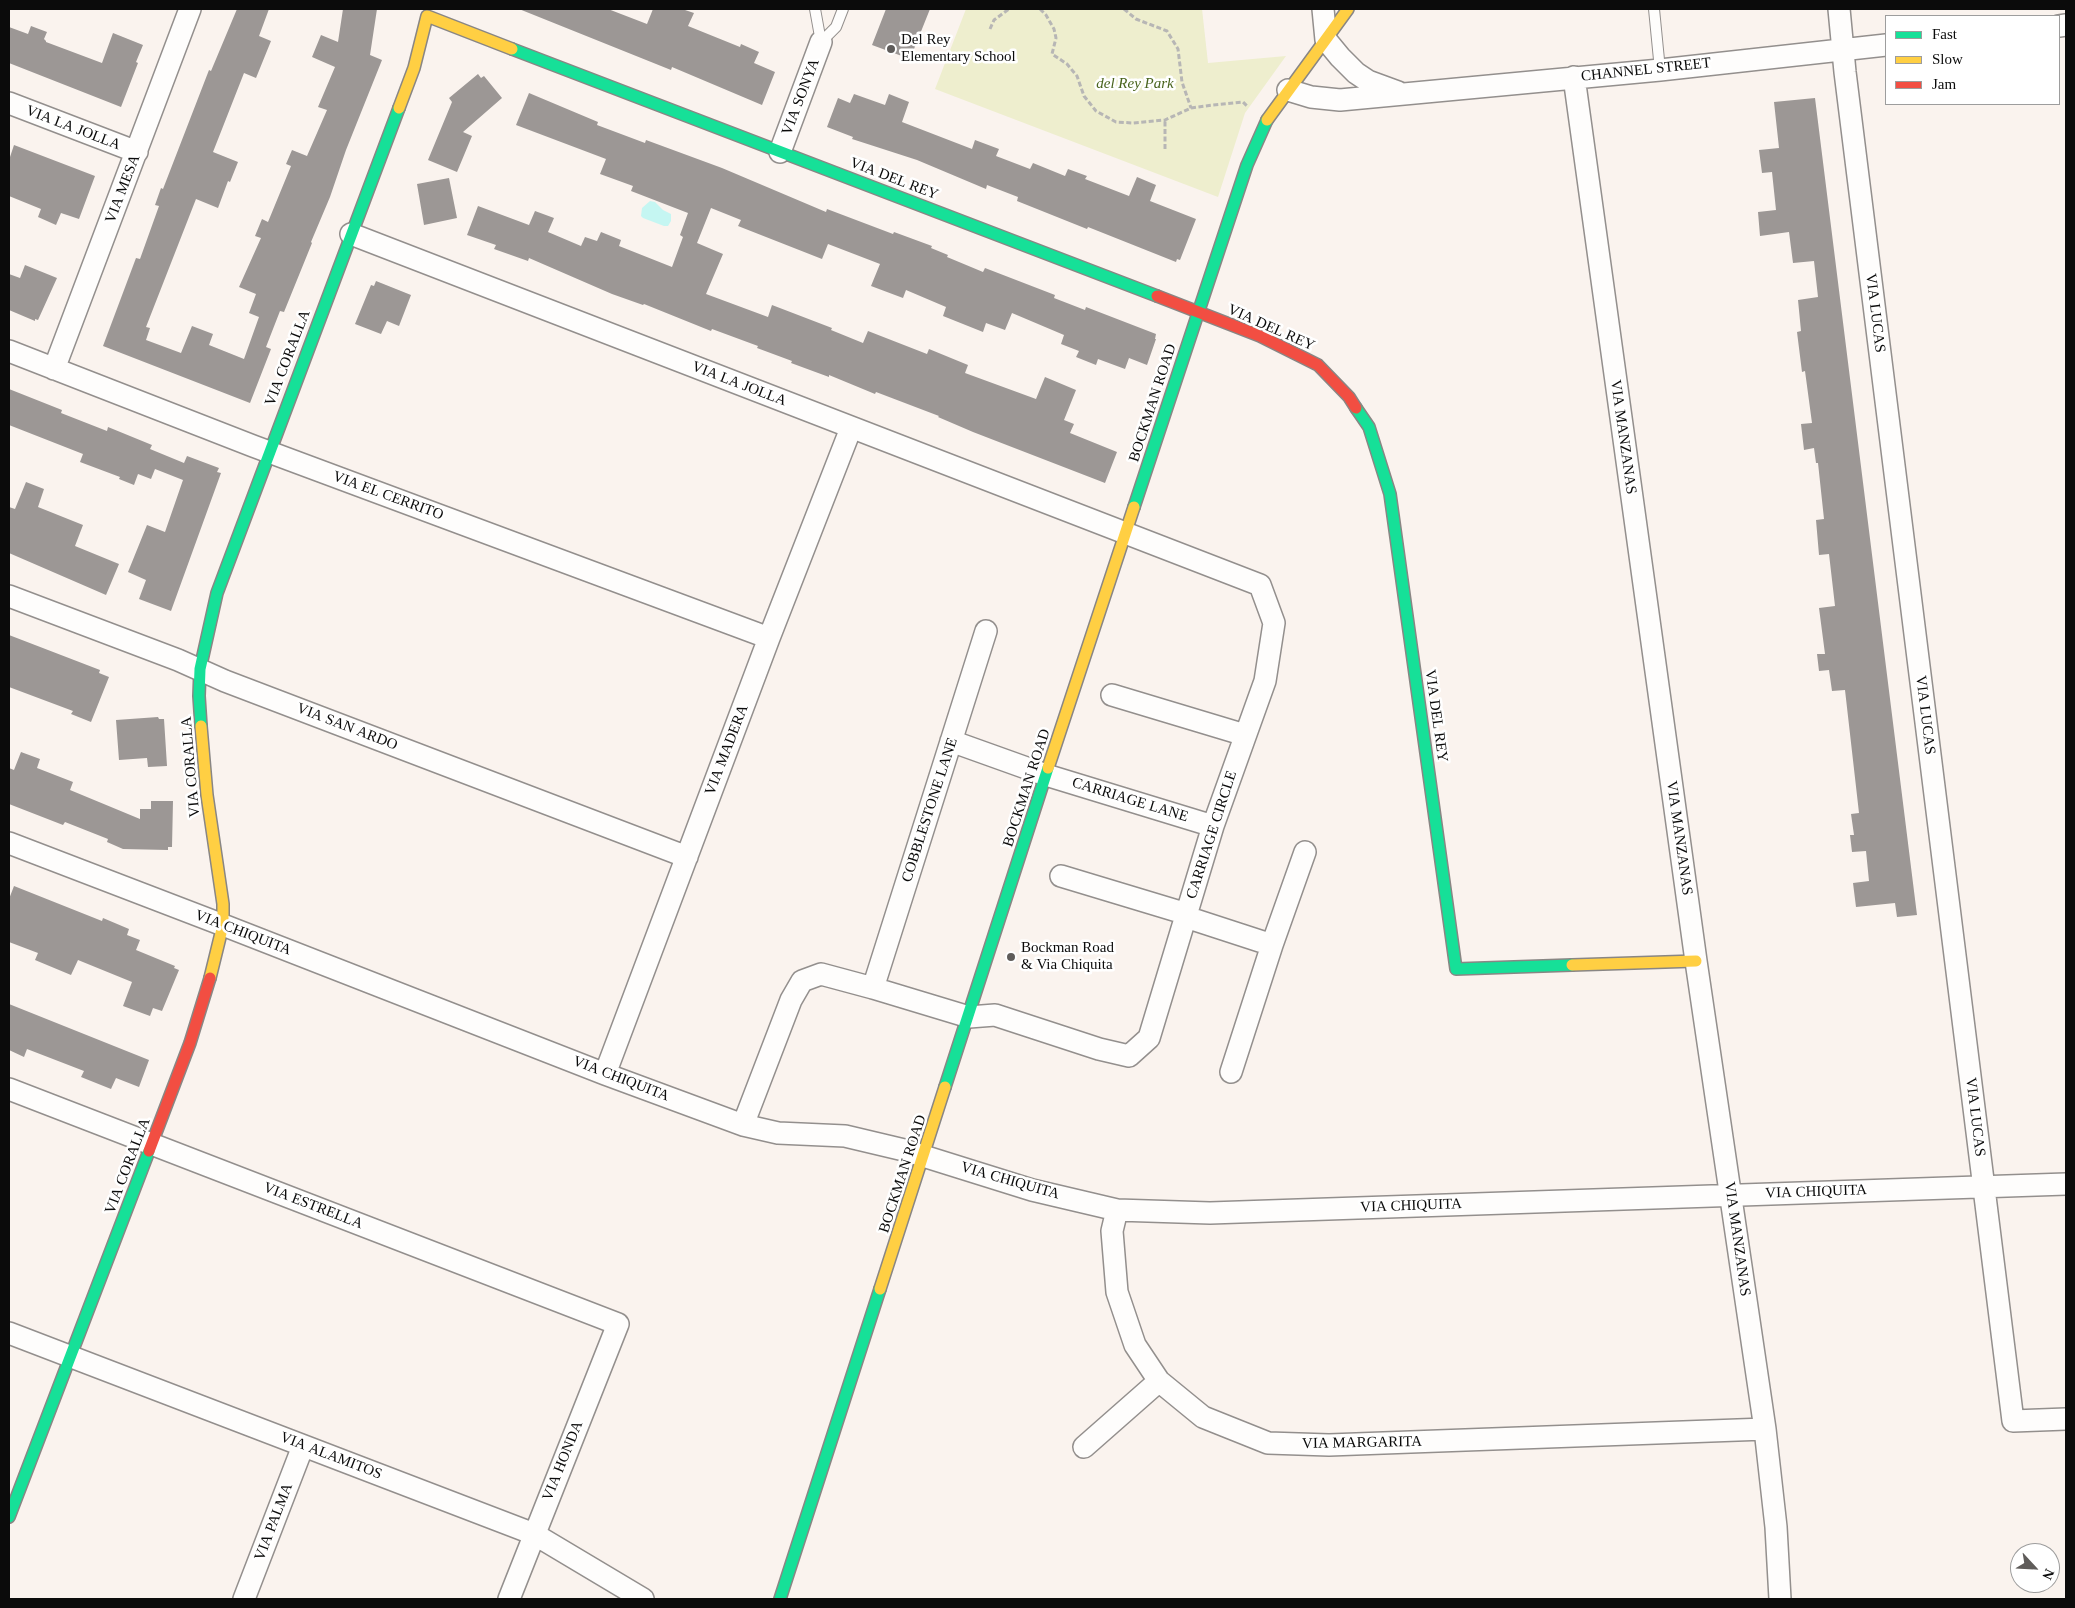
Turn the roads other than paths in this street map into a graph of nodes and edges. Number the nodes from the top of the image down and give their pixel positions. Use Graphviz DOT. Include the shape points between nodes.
graph roads {
  1 [pos="190,9"];
  2 [pos="815,9"];
  3 [pos="843,9"];
  4 [pos="1323,9"];
  5 [pos="1348,9"];
  6 [pos="1654,9"];
  7 [pos="1839,9"];
  8 [pos="427,16"];
  9 [pos="1326,40"];
  10 [pos="821,42"];
  11 [pos="1885,45"];
  12 [pos="1842,50"];
  13 [pos="1660,70"];
  14 [pos="1574,78"];
  15 [pos="1288,90"];
  16 [pos="1405,95"];
  17 [pos="9,103"];
  18 [pos="137,152"];
  19 [pos="780,152"];
  20 [pos="351,234"];
  21 [pos="1198,313"];
  22 [pos="9,351"];
  23 [pos="54,369"];
  24 [pos="851,428"];
  25 [pos="269,452"];
  26 [pos="1126,532"];
  27 [pos="9,596"];
  28 [pos="986,631"];
  29 [pos="769,638"];
  30 [pos="200,669"];
  31 [pos="1112,695"];
  32 [pos="1245,736"];
  33 [pos="952,741"];
  34 [pos="1046,775"];
  35 [pos="1213,826"];
  36 [pos="9,844"];
  37 [pos="1305,852"];
  38 [pos="687,856"];
  39 [pos="1061,876"];
  40 [pos="1186,915"];
  41 [pos="223,924"];
  42 [pos="1272,945"];
  43 [pos="1696,960"];
  44 [pos="873,988"];
  45 [pos="969,1017"];
  46 [pos="1231,1072"];
  47 [pos="605,1074"];
  48 [pos="9,1089"];
  49 [pos="743,1124"];
  50 [pos="153,1144"];
  51 [pos="924,1156"];
  52 [pos="2066,1184"];
  53 [pos="1984,1186"];
  54 [pos="1731,1196"];
  55 [pos="1117,1210"];
  56 [pos="618,1324"];
  57 [pos="9,1333"];
  58 [pos="70,1356"];
  59 [pos="1159,1381"];
  60 [pos="2066,1419"];
  61 [pos="1765,1429"];
  62 [pos="303,1446"];
  63 [pos="1084,1447"];
  64 [pos="9,1517"];
  65 [pos="534,1534"];
  66 [pos="244,1599"];
  67 [pos="509,1599"];
  68 [pos="643,1599"];
  69 [pos="780,1599"];
  70 [pos="1780,1599"];
  1 -- 18 [label="street, VIA MESA"];
  2 -- 10 [label="lane"];
  3 -- 10 [label="lane" via="836,26"];
  4 -- 9 [label="street"];
  5 -- 9 [label="street, BOCKMAN ROAD"];
  6 -- 13 [label="lane"];
  7 -- 12 [label="street, VIA LUCAS"];
  8 -- 19 [label="street, VIA DEL REY"];
  8 -- 20 [label="street, VIA CORALLA" via="414,68"];
  9 -- 15 [label="street, BOCKMAN ROAD"];
  9 -- 16 [label="street, CHANNEL STREET" via="1356,73"];
  10 -- 19 [label="street, VIA SONYA"];
  11 -- 12 [label="street, CHANNEL STREET"];
  12 -- 13 [label="street, CHANNEL STREET"];
  12 -- 53 [label="street, VIA LUCAS"];
  13 -- 14 [label="street, CHANNEL STREET"];
  14 -- 16 [label="street, CHANNEL STREET"];
  14 -- 43 [label="street, VIA MANZANAS"];
  15 -- 16 [label="street, CHANNEL STREET" via="1311,98 1340,100"];
  15 -- 21 [label="street, BOCKMAN ROAD" via="1266,121 1247,165"];
  17 -- 18 [label="street, VIA LA JOLLA"];
  18 -- 23 [label="street, VIA MESA"];
  19 -- 21 [label="street, VIA DEL REY"];
  20 -- 24 [label="street, VIA LA JOLLA"];
  20 -- 25 [label="street, VIA CORALLA"];
  21 -- 26 [label="street, BOCKMAN ROAD"];
  21 -- 43 [label="street, VIA DEL REY" via="1260,336 1318,366 1349,396 1369,427 1390,494 1456,969"];
  22 -- 23 [label="street, VIA EL CERRITO"];
  23 -- 25 [label="street, VIA EL CERRITO"];
  24 -- 26 [label="street, VIA LA JOLLA"];
  24 -- 29 [label="street, VIA MADERA"];
  25 -- 29 [label="street, VIA EL CERRITO"];
  25 -- 30 [label="street, VIA CORALLA" via="217,593"];
  26 -- 32 [label="street, CARRIAGE CIRCLE" via="1260,585 1274,623 1265,681"];
  26 -- 34 [label="street, BOCKMAN ROAD"];
  27 -- 30 [label="street, VIA SAN ARDO"];
  28 -- 33 [label="street, COBBLESTONE LANE"];
  29 -- 38 [label="street, VIA MADERA"];
  30 -- 38 [label="street, VIA SAN ARDO"];
  30 -- 41 [label="street, VIA CORALLA" via="207,795"];
  31 -- 32 [label="street"];
  32 -- 35 [label="street, CARRIAGE CIRCLE"];
  33 -- 34 [label="street, CARRIAGE LANE"];
  33 -- 44 [label="street, COBBLESTONE LANE"];
  34 -- 35 [label="street, CARRIAGE LANE"];
  34 -- 45 [label="street, BOCKMAN ROAD"];
  35 -- 40 [label="street, CARRIAGE CIRCLE"];
  36 -- 41 [label="street, VIA CHIQUITA"];
  37 -- 42 [label="street"];
  38 -- 47 [label="street, VIA MADERA"];
  39 -- 40 [label="street"];
  40 -- 42 [label="street"];
  40 -- 45 [label="street, CARRIAGE CIRCLE" via="1149,1038 1128,1056 995,1015"];
  41 -- 47 [label="street, VIA CHIQUITA"];
  41 -- 50 [label="street, VIA CORALLA" via="190,1043"];
  42 -- 46 [label="street"];
  43 -- 54 [label="street, VIA MANZANAS"];
  44 -- 45 [label="street"];
  44 -- 49 [label="street" via="821,974 802,981 791,1000"];
  45 -- 51 [label="street, BOCKMAN ROAD"];
  47 -- 49 [label="street, VIA CHIQUITA"];
  48 -- 50 [label="street, VIA ESTRELLA"];
  49 -- 51 [label="street, VIA CHIQUITA" via="778,1134 845,1136"];
  50 -- 56 [label="street, VIA ESTRELLA"];
  50 -- 58 [label="street, VIA CORALLA"];
  51 -- 55 [label="street, VIA CHIQUITA" via="1032,1190"];
  51 -- 69 [label="street, BOCKMAN ROAD"];
  52 -- 53 [label="street, VIA CHIQUITA"];
  53 -- 54 [label="street, VIA CHIQUITA"];
  53 -- 60 [label="street, VIA LUCAS" via="2013,1421"];
  54 -- 55 [label="street, VIA CHIQUITA" via="1210,1213"];
  54 -- 61 [label="street, VIA MANZANAS"];
  55 -- 59 [label="street, VIA MARGARITA" via="1112,1232 1117,1292 1135,1344"];
  56 -- 65 [label="street, VIA HONDA"];
  57 -- 58 [label="street, VIA ALAMITOS"];
  58 -- 62 [label="street, VIA ALAMITOS"];
  58 -- 64 [label="street, VIA CORALLA"];
  59 -- 61 [label="street, VIA MARGARITA" via="1203,1417 1268,1442 1330,1445"];
  59 -- 63 [label="street"];
  61 -- 70 [label="street, VIA MANZANAS"];
  62 -- 65 [label="street, VIA ALAMITOS"];
  62 -- 66 [label="street, VIA PALMA"];
  65 -- 67 [label="street, VIA HONDA"];
  65 -- 68 [label="street, VIA ALAMITOS"];
}
